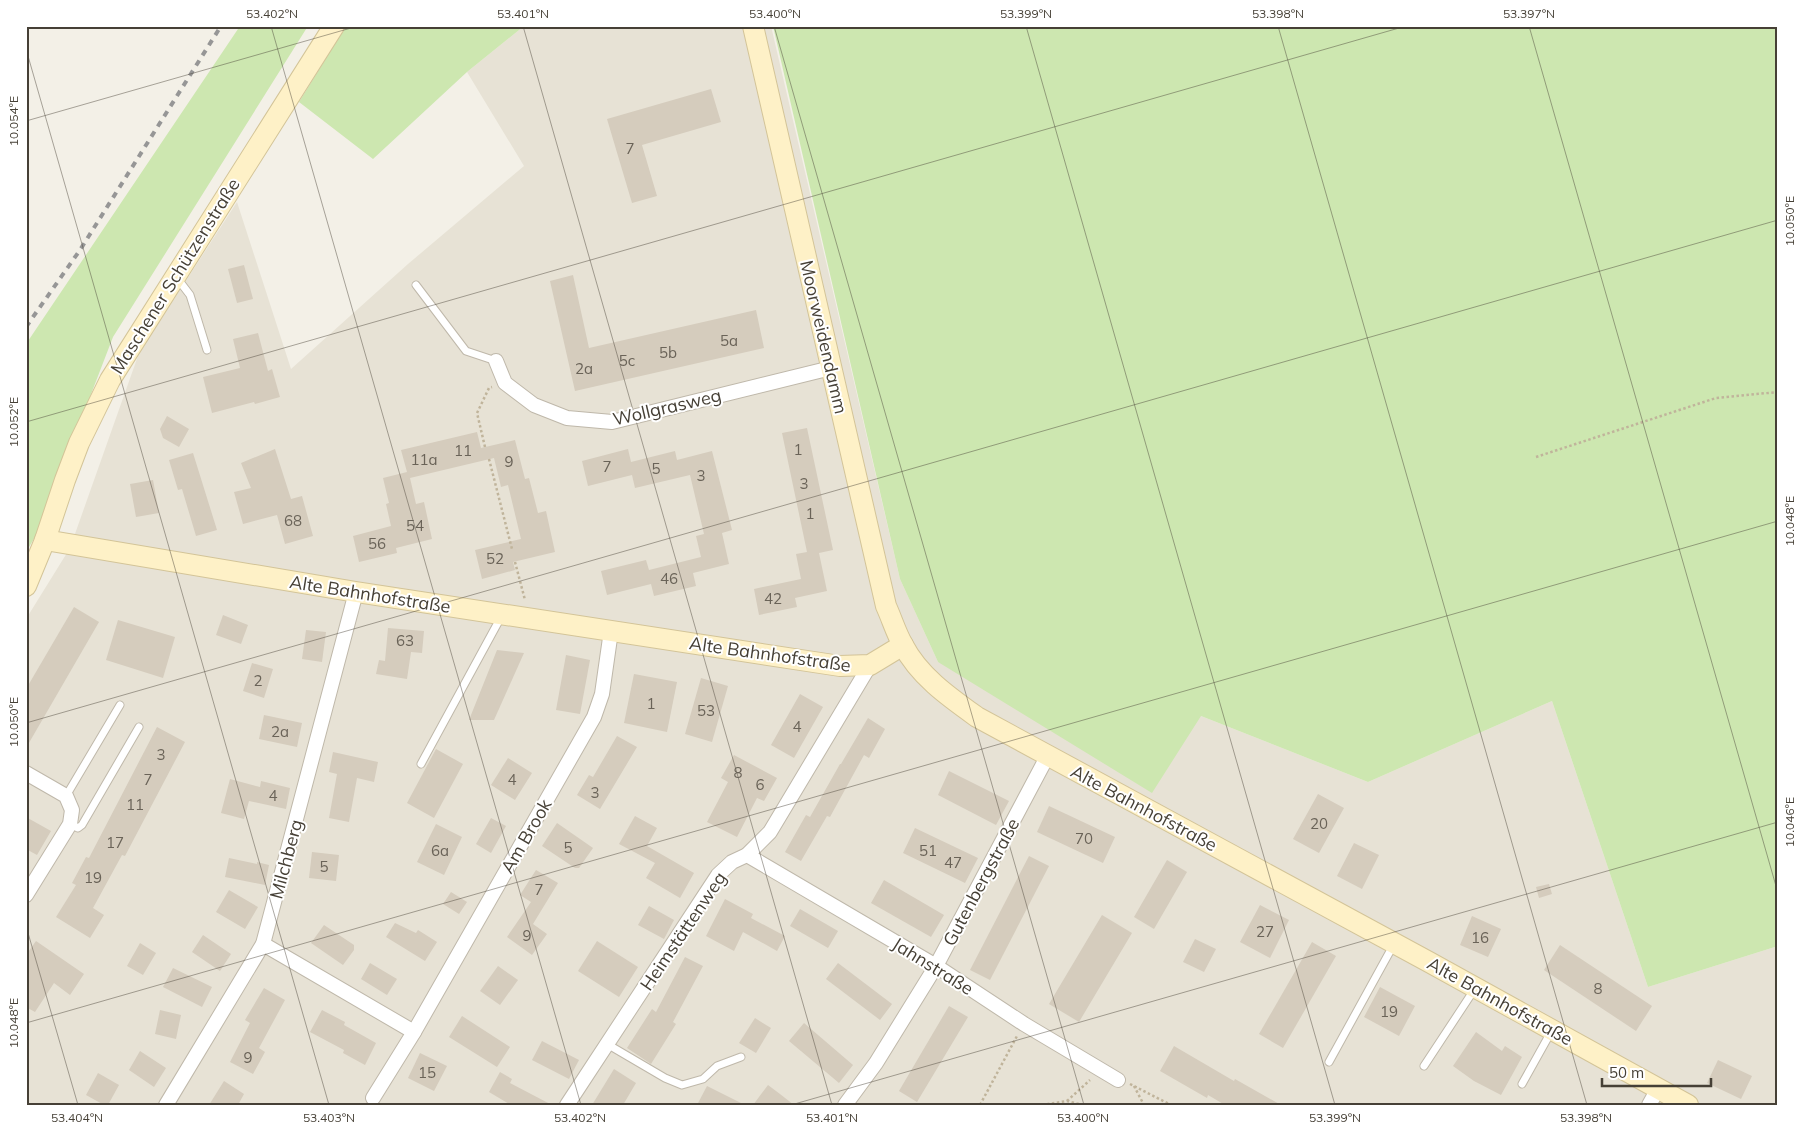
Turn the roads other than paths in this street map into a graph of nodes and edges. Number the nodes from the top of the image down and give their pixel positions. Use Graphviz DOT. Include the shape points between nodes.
graph roads {
  1 [pos="334,26"];
  2 [pos="753,26"];
  3 [pos="175,276"];
  4 [pos="416,285"];
  5 [pos="207,350"];
  6 [pos="496,361"];
  7 [pos="831,368"];
  8 [pos="45,540"];
  9 [pos="26,586"];
  10 [pos="356,592"];
  11 [pos="503,614"];
  12 [pos="611,631"];
  13 [pos="903,645"];
  14 [pos="870,666"];
  15 [pos="120,705"];
  16 [pos="140,727"];
  17 [pos="1047,756"];
  18 [pos="421,764"];
  19 [pos="26,773"];
  20 [pos="66,796"];
  21 [pos="70,824"];
  22 [pos="747,855"];
  23 [pos="26,895"];
  24 [pos="1395,943"];
  25 [pos="263,944"];
  26 [pos="936,966"];
  27 [pos="1475,987"];
  28 [pos="1552,1030"];
  29 [pos="414,1032"];
  30 [pos="608,1044"];
  31 [pos="741,1057"];
  32 [pos="1329,1062"];
  33 [pos="1424,1066"];
  34 [pos="1118,1080"];
  35 [pos="1522,1084"];
  36 [pos="1654,1097"];
  37 [pos="373,1098"];
  38 [pos="166,1105"];
  39 [pos="567,1105"];
  40 [pos="844,1105"];
  41 [pos="1688,1105"];
  1 -- 3 [label="street, Maschener Schützenstraße"];
  2 -- 7 [label="street, Moorweidendamm"];
  3 -- 5 [label="lane" via="190,295"];
  3 -- 8 [label="street, Maschener Schützenstraße" via="95,408 65,480"];
  4 -- 6 [label="lane" via="466,351"];
  6 -- 7 [label="street, Wollgrasweg" via="505,383 534,405 567,418 612,422"];
  7 -- 13 [label="street, Moorweidendamm" via="886,606"];
  8 -- 9 [label="street"];
  8 -- 10 [label="street, Alte Bahnhofstraße"];
  10 -- 11 [label="street, Alte Bahnhofstraße"];
  10 -- 25 [label="street, Milchberg"];
  11 -- 12 [label="street, Alte Bahnhofstraße"];
  11 -- 18 [label="lane"];
  12 -- 14 [label="street, Alte Bahnhofstraße" via="840,666"];
  12 -- 29 [label="street, Am Brook" via="602,694 594,717"];
  13 -- 14 [label="street, Alte Bahnhofstraße"];
  13 -- 17 [label="street, Alte Bahnhofstraße" via="918,667 948,696 977,717"];
  14 -- 22 [label="street, Heimstättenweg" via="770,832"];
  15 -- 20 [label="lane"];
  16 -- 21 [label="lane" via="82,825 78,828"];
  17 -- 24 [label="street, Alte Bahnhofstraße"];
  17 -- 26 [label="street, Gutenbergstraße"];
  19 -- 20 [label="street"];
  20 -- 21 [label="street" via="72,810"];
  21 -- 23 [label="street"];
  22 -- 26 [label="street, Jahnstraße"];
  22 -- 30 [label="street, Heimstättenweg" via="732,862 718,875"];
  24 -- 27 [label="street, Alte Bahnhofstraße"];
  24 -- 32 [label="lane"];
  25 -- 29 [label="street"];
  25 -- 38 [label="street, Milchberg"];
  26 -- 34 [label="street, Jahnstraße"];
  26 -- 40 [label="street, Gutenbergstraße" via="876,1063"];
  27 -- 28 [label="street, Alte Bahnhofstraße"];
  27 -- 33 [label="lane"];
  28 -- 35 [label="lane"];
  28 -- 36 [label="street, Alte Bahnhofstraße"];
  29 -- 37 [label="street, Am Brook"];
  30 -- 31 [label="lane" via="682,1085 703,1079 717,1066"];
  30 -- 39 [label="street, Heimstättenweg"];
  36 -- 41 [label="street, Alte Bahnhofstraße"];
}
